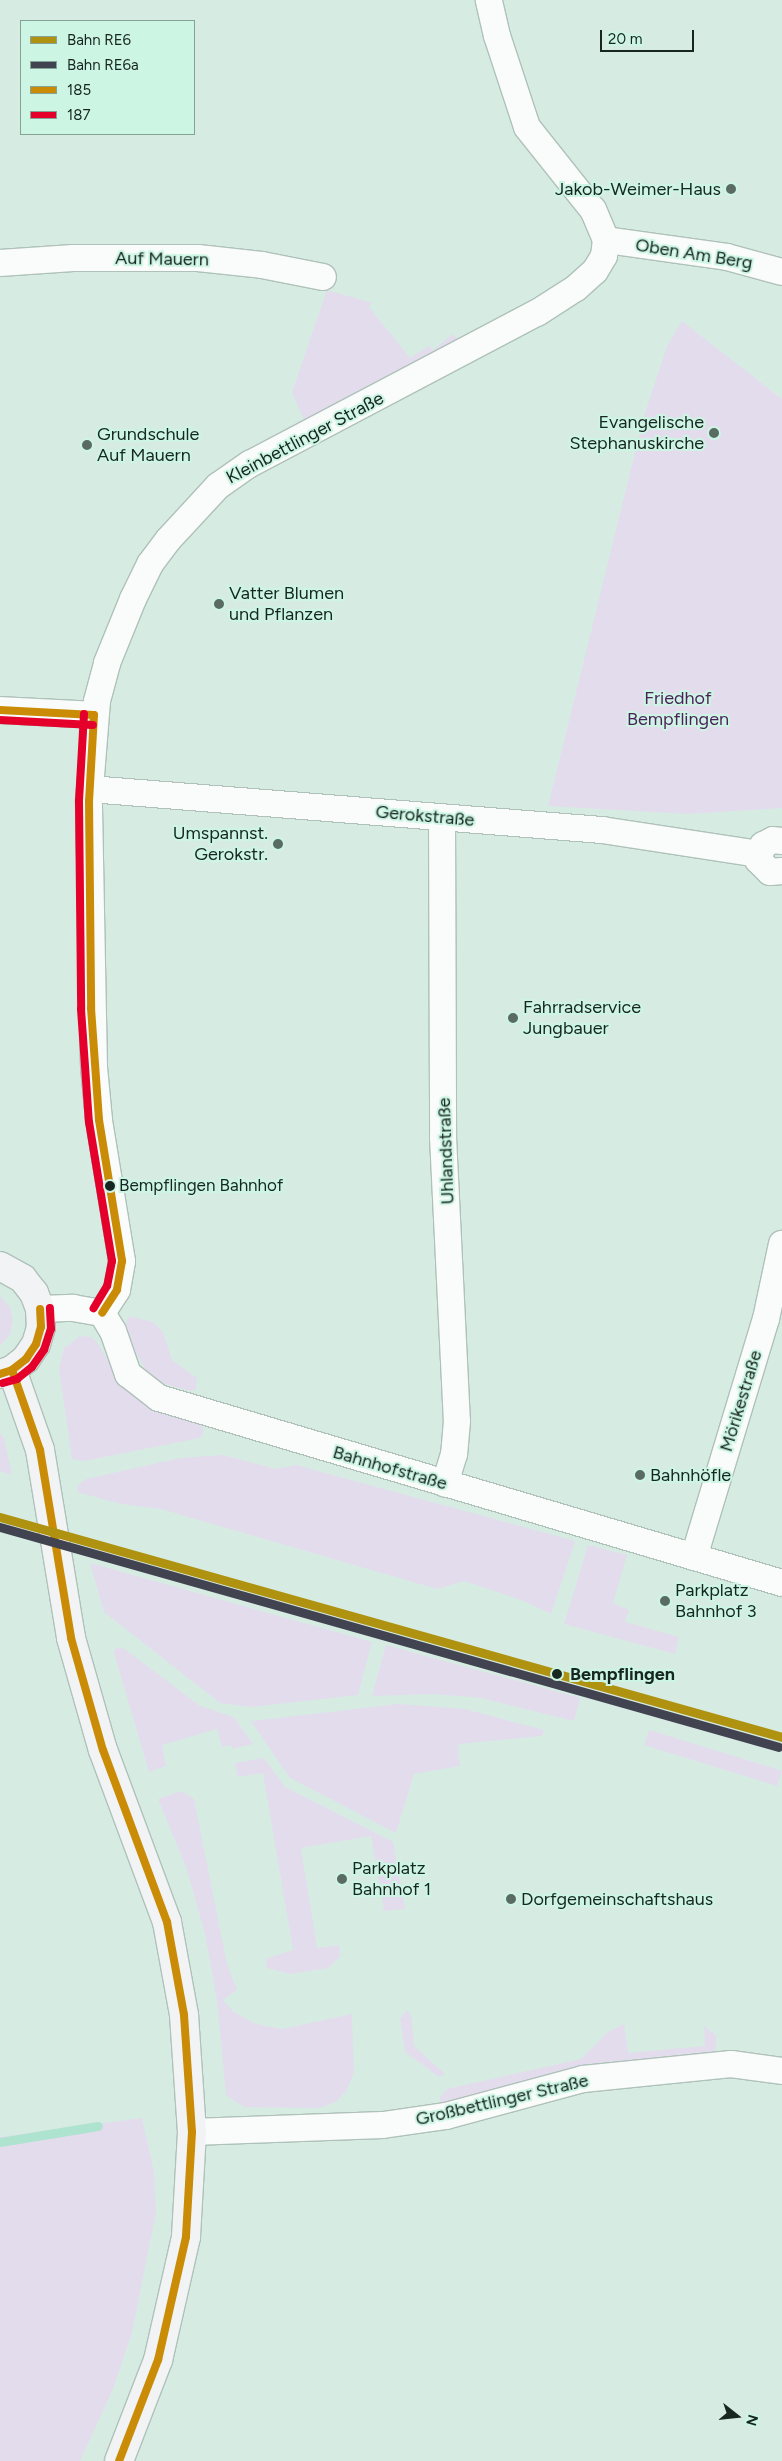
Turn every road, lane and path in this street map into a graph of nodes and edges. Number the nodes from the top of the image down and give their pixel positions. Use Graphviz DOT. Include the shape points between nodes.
graph roads {
  1 [pos="489,0"];
  2 [pos="606,240"];
  3 [pos="0,264"];
  4 [pos="782,272"];
  5 [pos="323,277"];
  6 [pos="0,710"];
  7 [pos="94,715"];
  8 [pos="90,789"];
  9 [pos="442,817"];
  10 [pos="782,841"];
  11 [pos="758,854"];
  12 [pos="782,871"];
  13 [pos="782,1244"];
  14 [pos="0,1266"];
  15 [pos="40,1309"];
  16 [pos="102,1313"];
  17 [pos="6,1372"];
  18 [pos="445,1484"];
  19 [pos="694,1557"];
  20 [pos="782,1583"];
  21 [pos="782,2071"];
  22 [pos="192,2132"];
  23 [pos="119,2461"];
  1 -- 2 [label="street" via="497,36 527,127 593,210"];
  2 -- 4 [label="street, Oben Am Berg" via="727,257"];
  2 -- 7 [label="street, Kleinbettlinger Straße" via="604,256 595,271 576,288 410,382 259,460 218,486 193,510 150,564 118,632"];
  3 -- 5 [label="street, Auf Mauern" via="73,258 198,258 262,265"];
  6 -- 7 [label="street"];
  7 -- 8 [label="street, Kleinbettlinger Straße"];
  8 -- 9 [label="street, Gerokstraße"];
  8 -- 16 [label="street, Kleinbettlinger Straße" via="94,1067 99,1120 122,1261 117,1290"];
  9 -- 11 [label="street, Gerokstraße" via="602,830"];
  9 -- 18 [label="street, Uhlandstraße" via="444,1137 457,1411 454,1454"];
  10 -- 11 [label="street" via="767,841"];
  11 -- 12 [label="street" via="764,870"];
  13 -- 19 [label="street, Mörikestraße" via="766,1319"];
  14 -- 15 [label="street" via="23,1279"];
  15 -- 16 [label="street" via="73,1308"];
  15 -- 17 [label="street" via="41,1327 36,1344 26,1359"];
  16 -- 18 [label="street, Bahnhofstraße" via="113,1331 128,1374 159,1398"];
  17 -- 22 [label="street" via="40,1450 72,1638 87,1696 103,1750 156,1887 166,1922 184,2015"];
  18 -- 19 [label="street, Bahnhofstraße"];
  19 -- 20 [label="street, Bahnhofstraße"];
  21 -- 22 [label="street, Großbettlinger Straße" via="731,2064 583,2079 446,2116 383,2125"];
  22 -- 23 [label="street" via="189,2198 179,2276 158,2360"];
}
